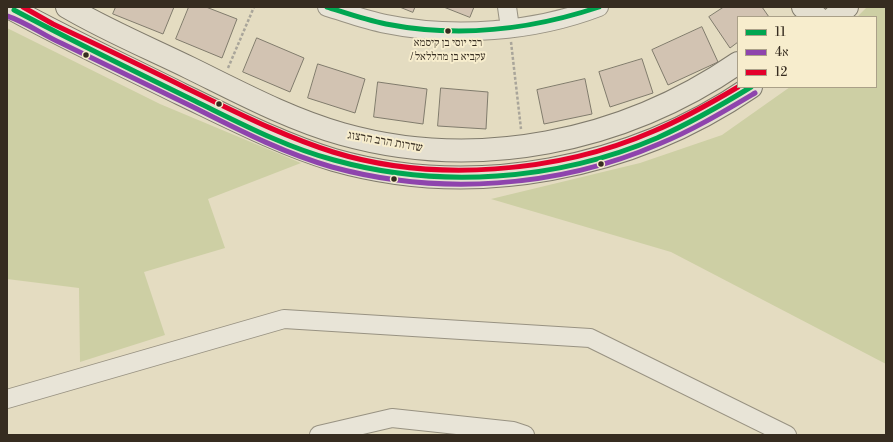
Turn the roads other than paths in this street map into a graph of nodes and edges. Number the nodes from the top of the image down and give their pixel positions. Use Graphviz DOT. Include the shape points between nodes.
graph roads {
  1 [pos="67,7"];
  2 [pos="327,7"];
  3 [pos="507,7"];
  4 [pos="599,7"];
  5 [pos="803,7"];
  6 [pos="846,7"];
  7 [pos="16,9"];
  8 [pos="815,16"];
  9 [pos="835,16"];
  10 [pos="510,28"];
  11 [pos="737,64"];
  12 [pos="749,88"];
  13 [pos="7,399"];
  14 [pos="319,435"];
  15 [pos="525,435"];
  16 [pos="787,435"];
  1 -- 11 [label="main road, שדרות הרב הרצוג" via="221,84 308,122 342,134 406,148 479,152 582,135 653,112"];
  2 -- 10 [label="street" via="407,27 463,31"];
  3 -- 10 [label="street"];
  4 -- 10 [label="street" via="553,22"];
  5 -- 8 [label="main road"];
  6 -- 9 [label="main road"];
  7 -- 12 [label="main road" via="48,28 206,106 298,147 334,160 403,174 480,178 589,161 664,136"];
  13 -- 16 [label="street" via="284,319 590,338"];
  14 -- 15 [label="street" via="392,418 513,431"];
}
